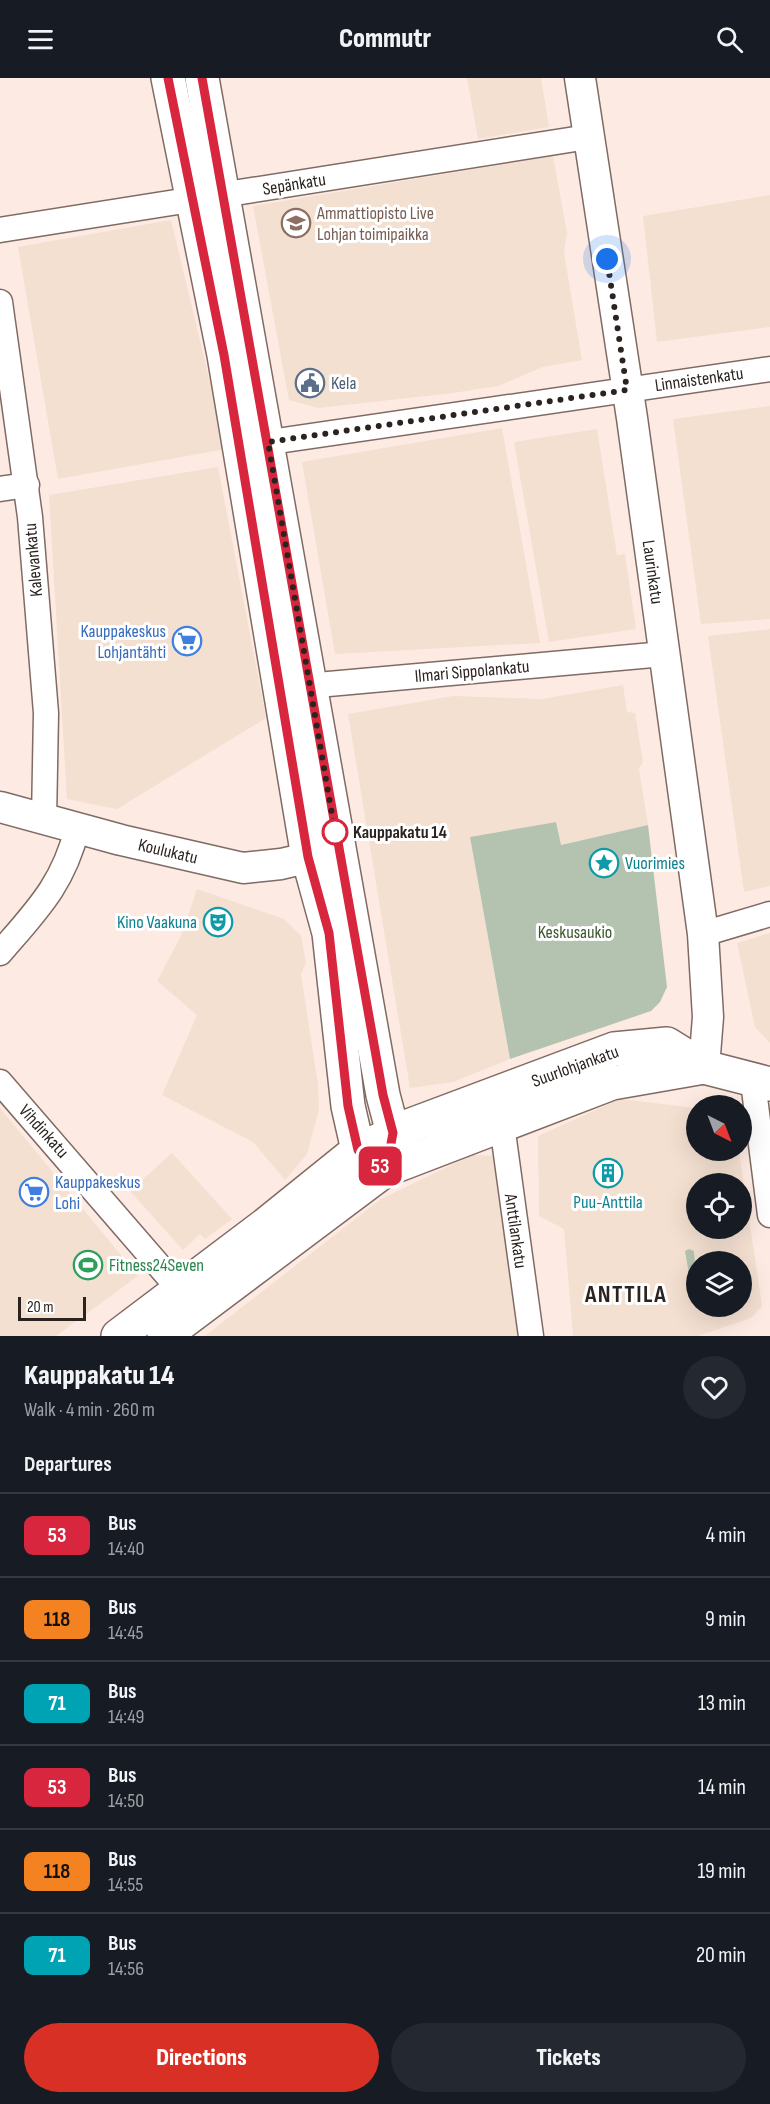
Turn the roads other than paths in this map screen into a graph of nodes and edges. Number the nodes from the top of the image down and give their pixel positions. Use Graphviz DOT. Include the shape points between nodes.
graph roads {
  1 [pos="168,78"];
  2 [pos="202,78"];
  3 [pos="580,78"];
  4 [pos="588,137"];
  5 [pos="208,198"];
  6 [pos="0,230"];
  7 [pos="0,302"];
  8 [pos="770,369"];
  9 [pos="627,390"];
  10 [pos="254,444"];
  11 [pos="27,484"];
  12 [pos="0,489"];
  13 [pos="664,654"];
  14 [pos="295,687"];
  15 [pos="0,807"];
  16 [pos="44,820"];
  17 [pos="77,829"];
  18 [pos="323,854"];
  19 [pos="770,914"];
  20 [pos="703,934"];
  21 [pos="0,953"];
  22 [pos="704,1066"];
  23 [pos="0,1082"];
  24 [pos="762,1083"];
  25 [pos="502,1125"];
  26 [pos="393,1133"];
  27 [pos="358,1150"];
  28 [pos="386,1170"];
  29 [pos="770,1215"];
  30 [pos="180,1290"];
  31 [pos="118,1336"];
  32 [pos="164,1336"];
  33 [pos="531,1336"];
  1 -- 5 [label="main road"];
  2 -- 5 [label="main road"];
  3 -- 4 [label="street, Laurinkatu"];
  4 -- 5 [label="street, Sepänkatu"];
  4 -- 9 [label="street, Laurinkatu"];
  5 -- 6 [label="street, Sepänkatu"];
  5 -- 10 [label="main road"];
  7 -- 11 [label="street, Kalevankatu"];
  8 -- 9 [label="street, Linnaistenkatu"];
  9 -- 10 [label="street, Linnaistenkatu"];
  9 -- 13 [label="street, Laurinkatu"];
  10 -- 14 [label="main road"];
  11 -- 12 [label="street"];
  11 -- 16 [label="street, Kalevankatu" via="46,713"];
  13 -- 14 [label="street, Ilmari Sippolankatu"];
  13 -- 20 [label="street, Laurinkatu"];
  14 -- 18 [label="main road"];
  15 -- 16 [label="street, Koulukatu"];
  16 -- 17 [label="street, Koulukatu"];
  17 -- 18 [label="street, Koulukatu" via="243,868"];
  17 -- 21 [label="street" via="61,878"];
  18 -- 26 [label="main road"];
  18 -- 27 [label="main road" via="348,1106"];
  19 -- 20 [label="street"];
  20 -- 22 [label="street, Laurinkatu" via="708,1017"];
  22 -- 24 [label="main road"];
  22 -- 25 [label="main road, Suurlohjankatu" via="612,1083"];
  22 -- 26 [label="main road, Suurlohjankatu" via="667,1044 614,1049"];
  23 -- 30 [label="street, Vihdinkatu"];
  24 -- 29 [label="street"];
  25 -- 28 [label="main road, Suurlohjankatu"];
  25 -- 33 [label="street, Anttilankatu"];
  26 -- 27 [label="main road, Suurlohjankatu"];
  26 -- 28 [label="main road"];
  27 -- 28 [label="main road"];
  27 -- 30 [label="main road, Suurlohjankatu"];
  28 -- 32 [label="main road, Suurlohjankatu"];
  30 -- 31 [label="main road, Suurlohjankatu"];
}
